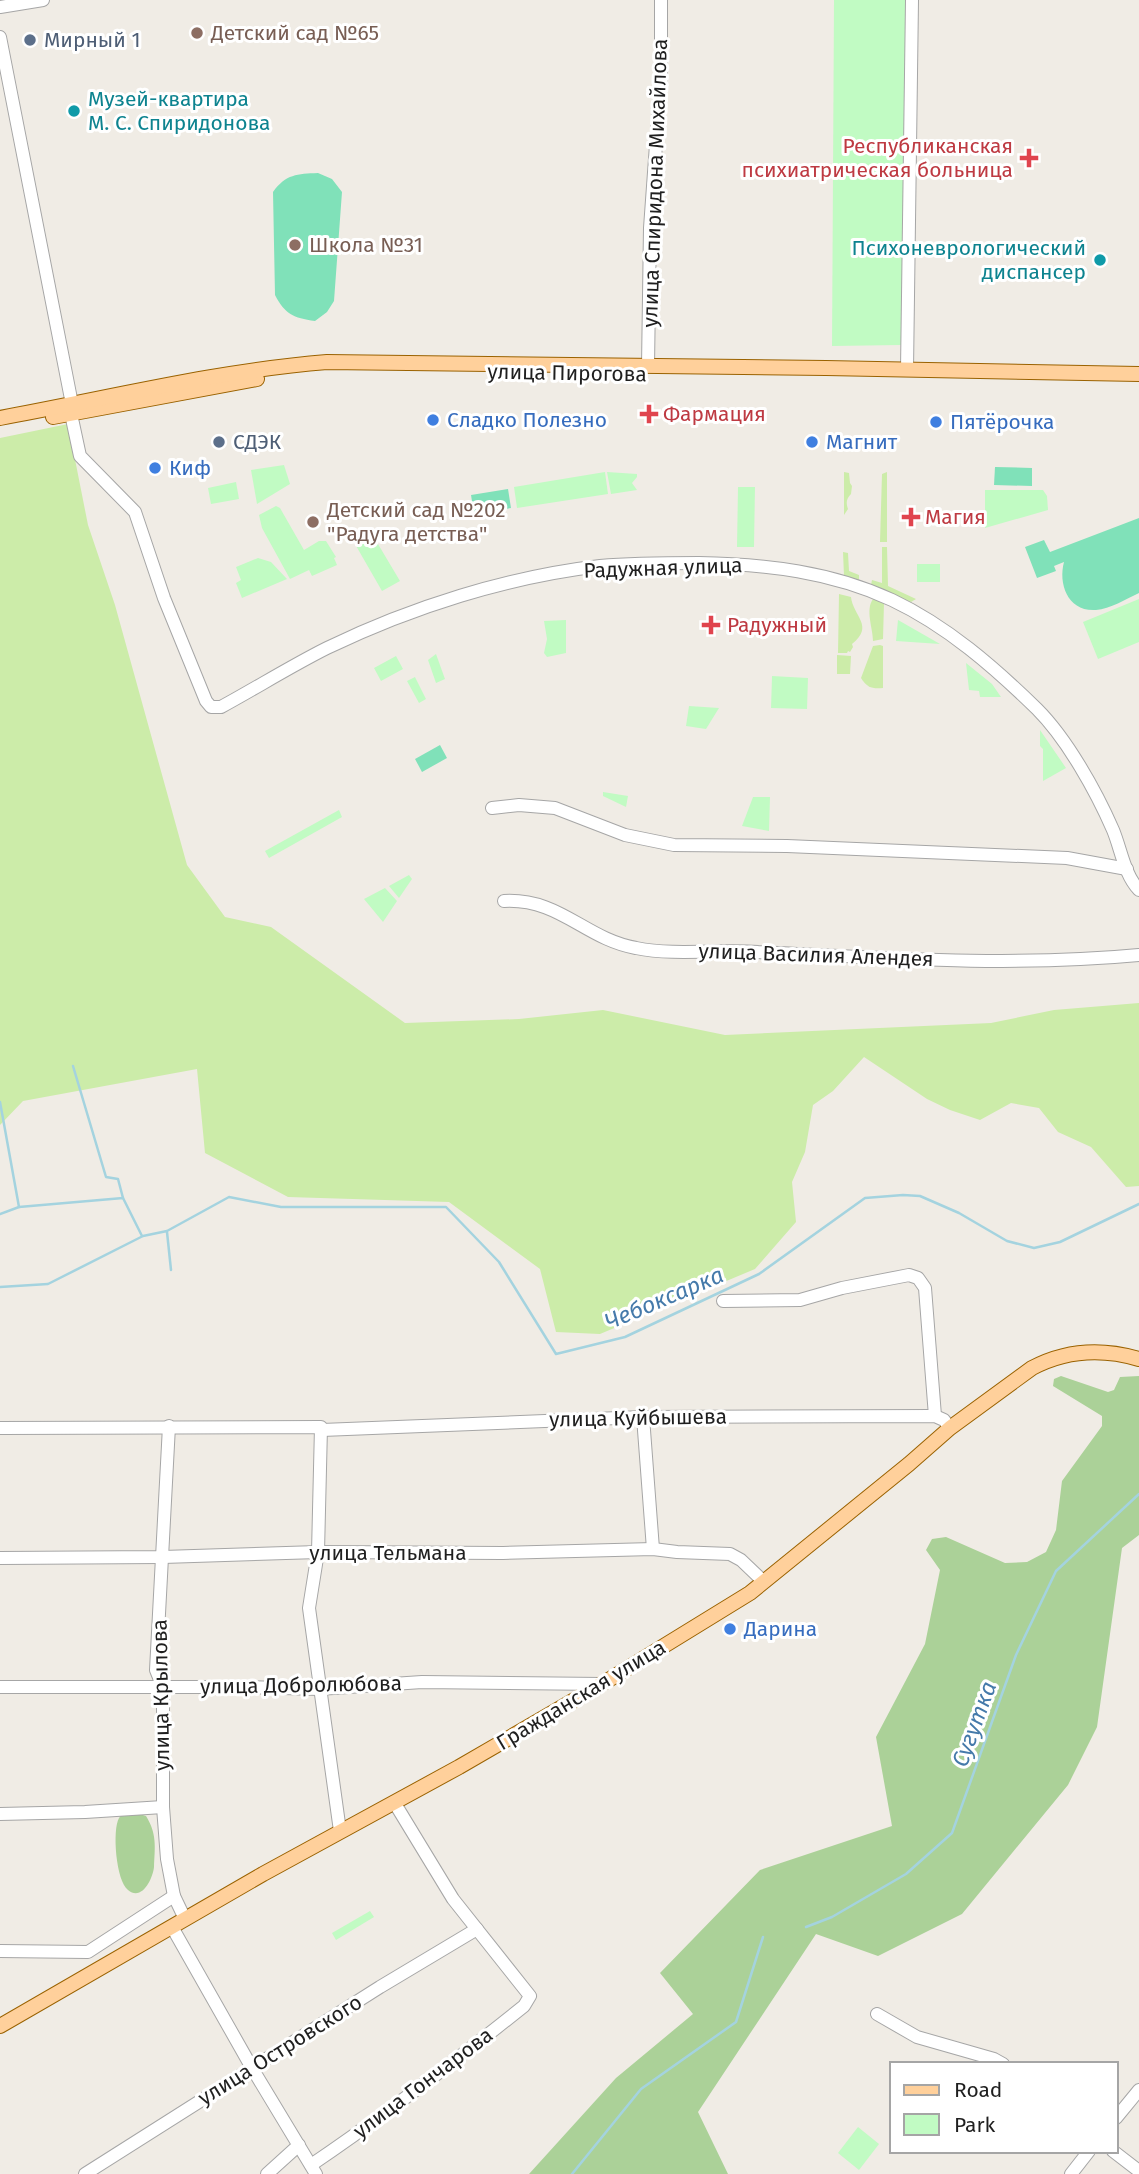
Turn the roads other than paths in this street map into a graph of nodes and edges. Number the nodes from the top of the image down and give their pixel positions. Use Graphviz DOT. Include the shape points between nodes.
graph roads {
  1 [pos="43,0"];
  2 [pos="662,0"];
  3 [pos="912,0"];
  4 [pos="0,7"];
  5 [pos="0,37"];
  6 [pos="0,74"];
  7 [pos="9,104"];
  8 [pos="648,370"];
  9 [pos="1139,374"];
  10 [pos="906,375"];
  11 [pos="1139,383"];
  12 [pos="69,408"];
  13 [pos="0,418"];
  14 [pos="0,427"];
  15 [pos="492,808"];
  16 [pos="1128,869"];
  17 [pos="1139,890"];
  18 [pos="504,901"];
  19 [pos="1139,955"];
  20 [pos="723,1301"];
  21 [pos="1139,1359"];
  22 [pos="643,1416"];
  23 [pos="935,1416"];
  24 [pos="169,1426"];
  25 [pos="0,1428"];
  26 [pos="950,1428"];
  27 [pos="321,1429"];
  28 [pos="653,1549"];
  29 [pos="318,1552"];
  30 [pos="163,1557"];
  31 [pos="0,1558"];
  32 [pos="764,1582"];
  33 [pos="602,1684"];
  34 [pos="0,1687"];
  35 [pos="163,1687"];
  36 [pos="319,1689"];
  37 [pos="394,1802"];
  38 [pos="163,1807"];
  39 [pos="0,1814"];
  40 [pos="340,1831"];
  41 [pos="174,1896"];
  42 [pos="179,1923"];
  43 [pos="477,1930"];
  44 [pos="0,1951"];
  45 [pos="877,2014"];
  46 [pos="0,2026"];
  47 [pos="999,2062"];
  48 [pos="252,2068"];
  49 [pos="1139,2090"];
  50 [pos="1118,2116"];
  51 [pos="299,2145"];
  52 [pos="1087,2153"];
  53 [pos="1116,2153"];
  54 [pos="314,2170"];
  55 [pos="1139,2171"];
  56 [pos="85,2174"];
  57 [pos="267,2174"];
  58 [pos="1071,2174"];
  1 -- 4 [label="street"];
  2 -- 8 [label="street, улица Спиридона Михайлова"];
  3 -- 10 [label="street"];
  5 -- 7 [label="street"];
  6 -- 7 [label="street"];
  7 -- 12 [label="street"];
  8 -- 10 [label="main road, улица Пирогова"];
  8 -- 12 [label="main road, улица Пирогова" via="302,369 181,381"];
  9 -- 10 [label="main road, улица Пирогова"];
  10 -- 11 [label="main road, улица Пирогова"];
  12 -- 13 [label="main road, улица Пирогова"];
  12 -- 14 [label="main road, улица Пирогова"];
  12 -- 16 [label="street, Радужная улица" via="80,456 135,512 164,598 211,707 221,707 338,644 426,607 503,584 610,566 704,563 781,568 836,580 890,599 942,629 998,672 1040,712 1084,773"];
  15 -- 16 [label="street" via="543,806 625,835 674,845 1067,858"];
  16 -- 17 [label="street"];
  18 -- 19 [label="street, улица Василия Алендея" via="537,903 616,942 653,951 921,959 1072,960"];
  20 -- 23 [label="street" via="800,1300 909,1275 918,1278 925,1288"];
  21 -- 26 [label="main road, Гражданская улица" via="1085,1352 1046,1361"];
  22 -- 23 [label="street, улица Куйбышева"];
  22 -- 27 [label="street, улица Куйбышева"];
  22 -- 28 [label="street"];
  23 -- 26 [label="street"];
  24 -- 25 [label="street, улица Куйбышева"];
  24 -- 27 [label="street, улица Куйбышева"];
  24 -- 30 [label="street, улица Крылова"];
  26 -- 32 [label="main road, Гражданская улица"];
  27 -- 29 [label="street"];
  28 -- 29 [label="street, улица Тельмана"];
  28 -- 32 [label="street, улица Тельмана" via="730,1554"];
  29 -- 30 [label="street, улица Тельмана"];
  29 -- 36 [label="street" via="309,1608"];
  30 -- 31 [label="street, улица Тельмана"];
  30 -- 35 [label="street, улица Крылова" via="156,1670"];
  32 -- 33 [label="main road, Гражданская улица"];
  33 -- 36 [label="street, улица Добролюбова" via="422,1682"];
  33 -- 37 [label="main road, Гражданская улица"];
  34 -- 35 [label="street, улица Добролюбова"];
  35 -- 36 [label="street, улица Добролюбова"];
  35 -- 38 [label="street, улица Крылова"];
  36 -- 40 [label="street"];
  37 -- 40 [label="main road, Гражданская улица"];
  37 -- 43 [label="street"];
  38 -- 39 [label="street"];
  38 -- 41 [label="street, улица Крылова"];
  40 -- 42 [label="main road, Гражданская улица"];
  41 -- 42 [label="street, улица Крылова"];
  41 -- 44 [label="street" via="88,1952"];
  42 -- 46 [label="main road, Гражданская улица"];
  42 -- 48 [label="street, улица Крылова"];
  43 -- 48 [label="street, улица Островского"];
  43 -- 54 [label="street, улица Гончарова" via="530,1996 524,2006"];
  45 -- 47 [label="street" via="917,2037"];
  48 -- 51 [label="street, улица Крылова"];
  48 -- 56 [label="street, улица Островского"];
  49 -- 50 [label="street"];
  51 -- 54 [label="street, улица Крылова"];
  51 -- 57 [label="street"];
  52 -- 58 [label="street"];
  53 -- 55 [label="street"];
}
